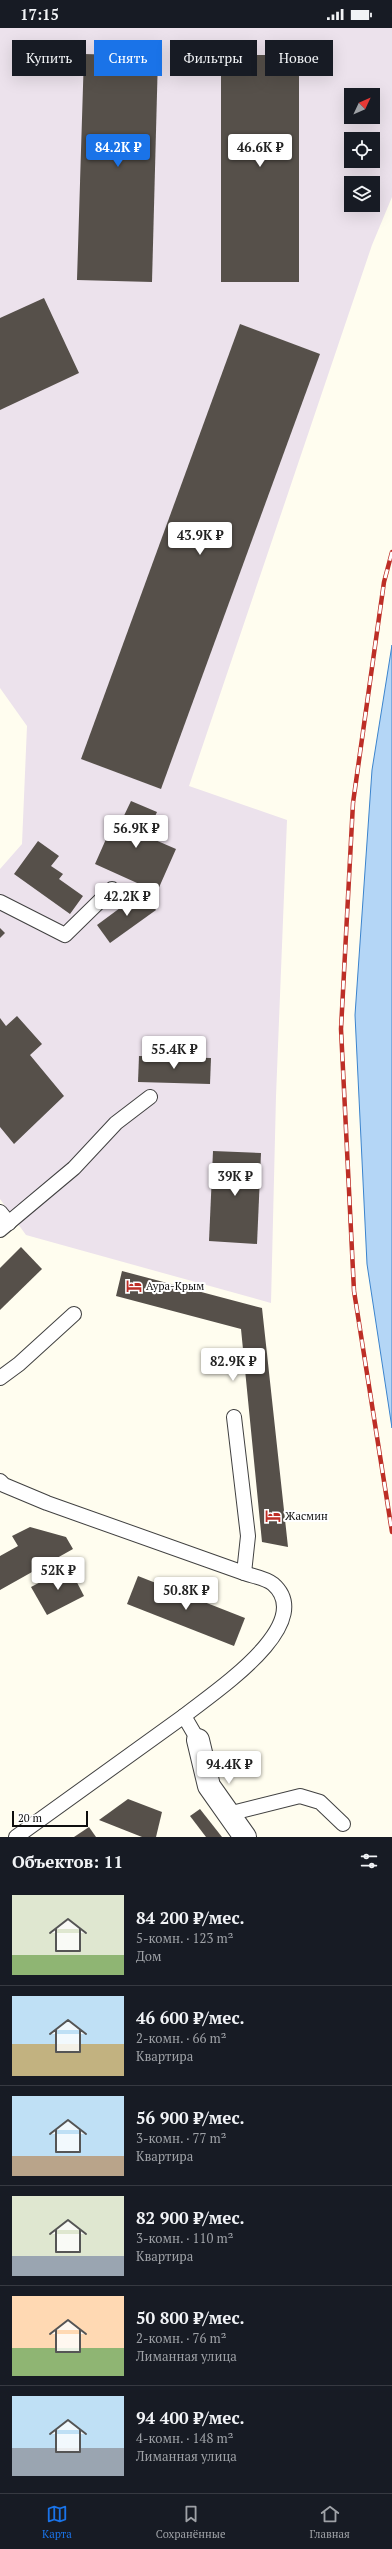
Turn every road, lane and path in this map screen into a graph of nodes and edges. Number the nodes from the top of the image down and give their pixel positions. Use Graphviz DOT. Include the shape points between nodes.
graph roads {
  1 [pos="112,889"];
  2 [pos="0,902"];
  3 [pos="150,1097"];
  4 [pos="3,1222"];
  5 [pos="74,1314"];
  6 [pos="0,1378"];
  7 [pos="234,1417"];
  8 [pos="0,1481"];
  9 [pos="244,1573"];
  10 [pos="184,1716"];
  11 [pos="198,1740"];
  12 [pos="228,1814"];
  13 [pos="343,1824"];
  14 [pos="16,1837"];
  15 [pos="245,1837"];
  1 -- 2 [label="lane" via="65,935"];
  3 -- 4 [label="lane" via="116,1123 74,1168"];
  5 -- 6 [label="lane"];
  7 -- 9 [label="lane" via="248,1536"];
  8 -- 9 [label="lane" via="47,1503"];
  9 -- 10 [label="lane" via="272,1584 275,1588 281,1598 283,1614 280,1629 257,1657"];
  10 -- 11 [label="lane"];
  10 -- 14 [label="lane"];
  11 -- 12 [label="street" via="210,1786"];
  12 -- 13 [label="lane" via="300,1796 320,1802"];
  12 -- 15 [label="street"];
}
